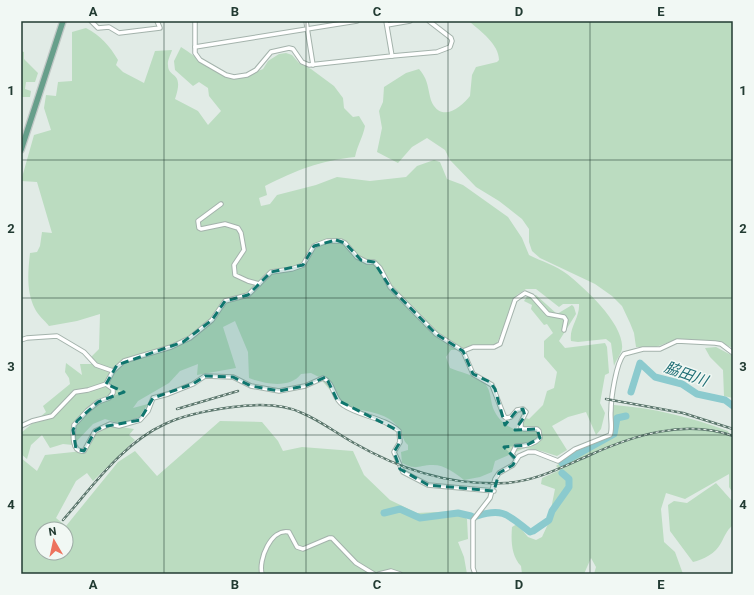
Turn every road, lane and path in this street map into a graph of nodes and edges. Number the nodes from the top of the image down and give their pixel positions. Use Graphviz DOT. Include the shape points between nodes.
graph roads {
  1 [pos="63,21"];
  2 [pos="91,21"];
  3 [pos="158,21"];
  4 [pos="195,21"];
  5 [pos="306,21"];
  6 [pos="357,21"];
  7 [pos="410,21"];
  8 [pos="429,21"];
  9 [pos="386,23"];
  10 [pos="307,29"];
  11 [pos="195,47"];
  12 [pos="392,56"];
  13 [pos="313,65"];
  14 [pos="21,150"];
  15 [pos="220,204"];
  16 [pos="259,284"];
  17 [pos="564,330"];
  18 [pos="21,340"];
  19 [pos="463,351"];
  20 [pos="733,353"];
  21 [pos="112,371"];
  22 [pos="106,384"];
  23 [pos="21,426"];
  24 [pos="516,460"];
  25 [pos="494,491"];
  26 [pos="262,574"];
  27 [pos="374,574"];
  28 [pos="379,574"];
  29 [pos="400,574"];
  30 [pos="475,574"];
  1 -- 14 [label="main road"];
  2 -- 3 [label="street" via="98,28 108,27 119,34 160,28"];
  4 -- 11 [label="street"];
  5 -- 10 [label="street"];
  6 -- 10 [label="street"];
  7 -- 9 [label="street"];
  8 -- 12 [label="street" via="451,38 450,47 437,52"];
  9 -- 12 [label="street"];
  10 -- 11 [label="street"];
  10 -- 13 [label="street"];
  11 -- 13 [label="street" via="195,53 200,60 234,77 247,75 256,70 271,52 289,48 293,49 306,65"];
  12 -- 13 [label="street"];
  15 -- 16 [label="street" via="218,208 202,216 197,223 199,228 225,224 238,228 244,250 234,265 235,275"];
  16 -- 19 [label="street" via="271,272 303,265 314,246 327,241 341,241 356,257 374,262 390,287 436,334"];
  16 -- 21 [label="street" via="248,295 225,301 212,320 190,338 171,347 124,361"];
  17 -- 19 [label="street" via="564,317 548,314 526,292 515,300 498,346 476,346"];
  18 -- 21 [label="street" via="57,336 84,352 96,365"];
  19 -- 24 [label="street" via="474,374 492,385 504,416 511,417 517,410 523,409 526,412 521,428 539,431 540,438 537,441 513,449 512,454"];
  20 -- 24 [label="street" via="721,344 677,341 660,349 643,349 624,354 618,365 610,435 575,449 558,461 535,452 524,453"];
  21 -- 22 [label="street"];
  22 -- 23 [label="street" via="75,392 52,416"];
  22 -- 25 [label="street" via="113,388 111,396 94,406 74,425 74,444 79,451 87,448 95,431 110,424 119,426 136,422 145,415 153,398 180,389 205,376 233,377 251,386 279,391 305,386 323,378 331,384 336,400 340,403 399,431 400,442 394,452 403,472 428,485"];
  24 -- 25 [label="street" via="513,466 495,478"];
  25 -- 30 [label="street" via="473,520"];
  26 -- 27 [label="street" via="261,565 271,541 276,534 286,531 297,547 303,549 332,538 356,563"];
  28 -- 29 [label="street" via="390,571"];
}
